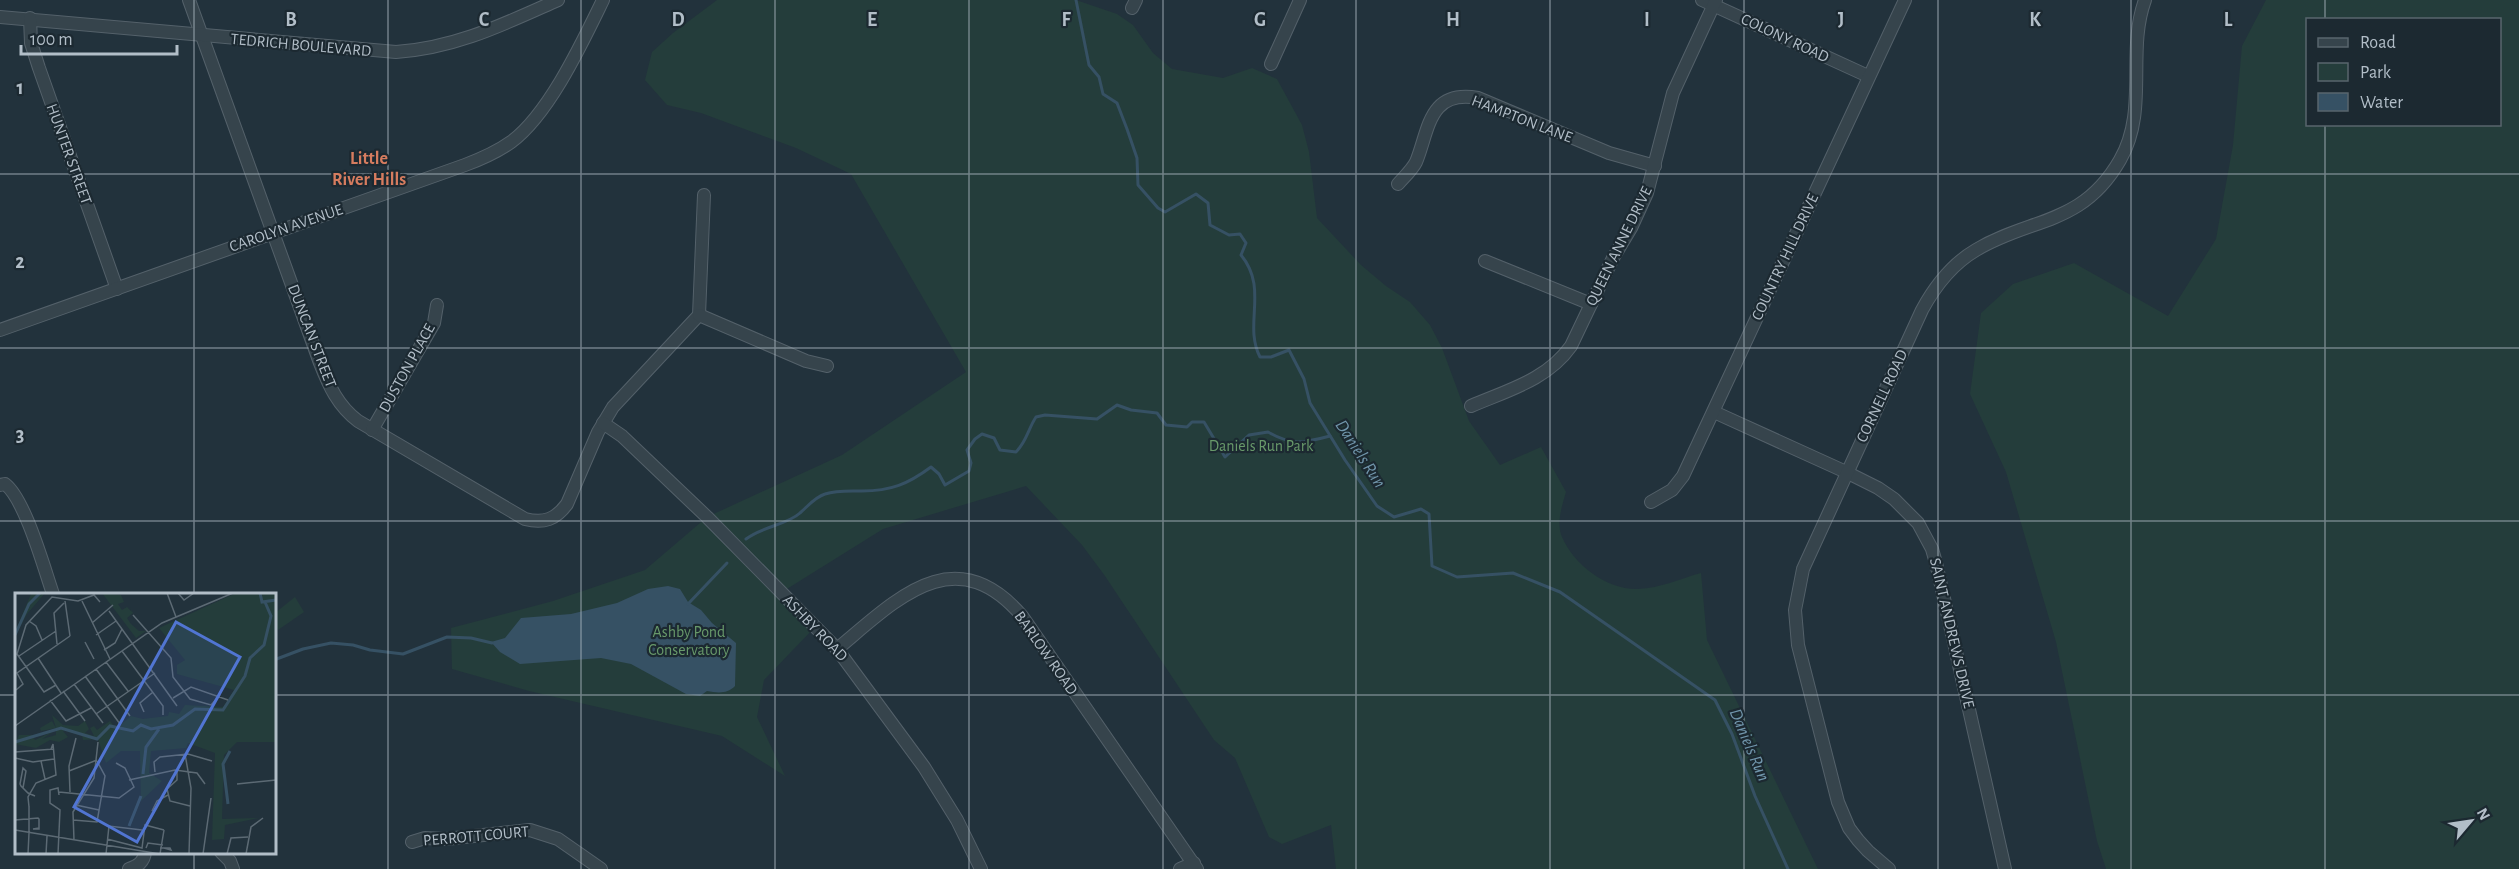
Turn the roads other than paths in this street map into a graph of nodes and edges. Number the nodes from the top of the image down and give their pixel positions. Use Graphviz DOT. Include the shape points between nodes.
graph roads {
  1 [pos="189,0"];
  2 [pos="558,0"];
  3 [pos="603,0"];
  4 [pos="1300,0"];
  5 [pos="1905,0"];
  6 [pos="2145,0"];
  7 [pos="1710,2"];
  8 [pos="0,17"];
  9 [pos="30,18"];
  10 [pos="203,35"];
  11 [pos="1271,64"];
  12 [pos="1868,76"];
  13 [pos="1655,166"];
  14 [pos="1398,184"];
  15 [pos="704,195"];
  16 [pos="274,233"];
  17 [pos="1485,261"];
  18 [pos="117,289"];
  19 [pos="1591,304"];
  20 [pos="437,305"];
  21 [pos="699,315"];
  22 [pos="0,330"];
  23 [pos="827,366"];
  24 [pos="1471,406"];
  25 [pos="1714,412"];
  26 [pos="603,423"];
  27 [pos="372,430"];
  28 [pos="1846,472"];
  29 [pos="0,484"];
  30 [pos="1651,502"];
  31 [pos="53,593"];
  32 [pos="837,649"];
  33 [pos="412,842"];
  34 [pos="146,854"];
  35 [pos="223,854"];
  36 [pos="1195,866"];
  37 [pos="129,869"];
  38 [pos="232,869"];
  39 [pos="601,869"];
  40 [pos="980,869"];
  41 [pos="1180,869"];
  42 [pos="1890,869"];
  43 [pos="2005,869"];
  1 -- 10 [label="street, DUNCAN STREET"];
  2 -- 10 [label="street, TEDRICH BOULEVARD" via="469,39 419,51 370,52"];
  3 -- 16 [label="street, CAROLYN AVENUE" via="541,110 511,142 465,165"];
  4 -- 11 [label="street"];
  5 -- 12 [label="street, COUNTRY HILL DRIVE"];
  6 -- 28 [label="street, CORNELL ROAD" via="2136,37 2136,116 2120,160 2102,185 2074,209 1978,248 1943,277 1922,310"];
  7 -- 12 [label="street, COLONY ROAD"];
  7 -- 13 [label="street, QUEEN ANNE DRIVE" via="1673,93"];
  8 -- 9 [label="street, TEDRICH BOULEVARD"];
  9 -- 10 [label="street, TEDRICH BOULEVARD"];
  9 -- 18 [label="street, HUNTER STREET" via="31,42 39,68"];
  10 -- 16 [label="street, DUNCAN STREET"];
  12 -- 25 [label="street, COUNTRY HILL DRIVE"];
  13 -- 14 [label="street, HAMPTON LANE" via="1609,153 1478,98 1462,97 1444,104 1432,115 1417,159"];
  13 -- 19 [label="street, QUEEN ANNE DRIVE" via="1643,203"];
  15 -- 21 [label="street"];
  16 -- 18 [label="street, CAROLYN AVENUE"];
  16 -- 27 [label="street, DUNCAN STREET" via="330,388 350,415"];
  17 -- 19 [label="street"];
  18 -- 22 [label="street, CAROLYN AVENUE"];
  19 -- 24 [label="street, QUEEN ANNE DRIVE" via="1571,346 1553,367 1534,380"];
  20 -- 27 [label="street, DUSTON PLACE" via="434,324"];
  21 -- 23 [label="street" via="806,361"];
  21 -- 26 [label="street, DUNCAN STREET" via="630,386"];
  25 -- 28 [label="street, SAINT ANDREWS DRIVE"];
  25 -- 30 [label="street, COUNTRY HILL DRIVE" via="1683,476 1672,490"];
  26 -- 27 [label="street, DUNCAN STREET" via="567,504 554,517 535,522"];
  26 -- 32 [label="street, ASHBY ROAD" via="622,436 707,517"];
  28 -- 42 [label="street, CORNELL ROAD" via="1803,569 1795,627 1843,815 1858,840"];
  28 -- 43 [label="street, SAINT ANDREWS DRIVE" via="1899,503 1932,549"];
  29 -- 31 [label="street" via="5,483 13,490 21,505"];
  32 -- 36 [label="street, BARLOW ROAD" via="903,596 925,584 961,580 997,593 1022,616"];
  32 -- 40 [label="street, ASHBY ROAD" via="924,767 957,820"];
  33 -- 39 [label="street, PERROTT COURT" via="530,830 558,839"];
  34 -- 37 [label="street" via="138,866"];
  35 -- 38 [label="street"];
  36 -- 41 [label="street"];
}
